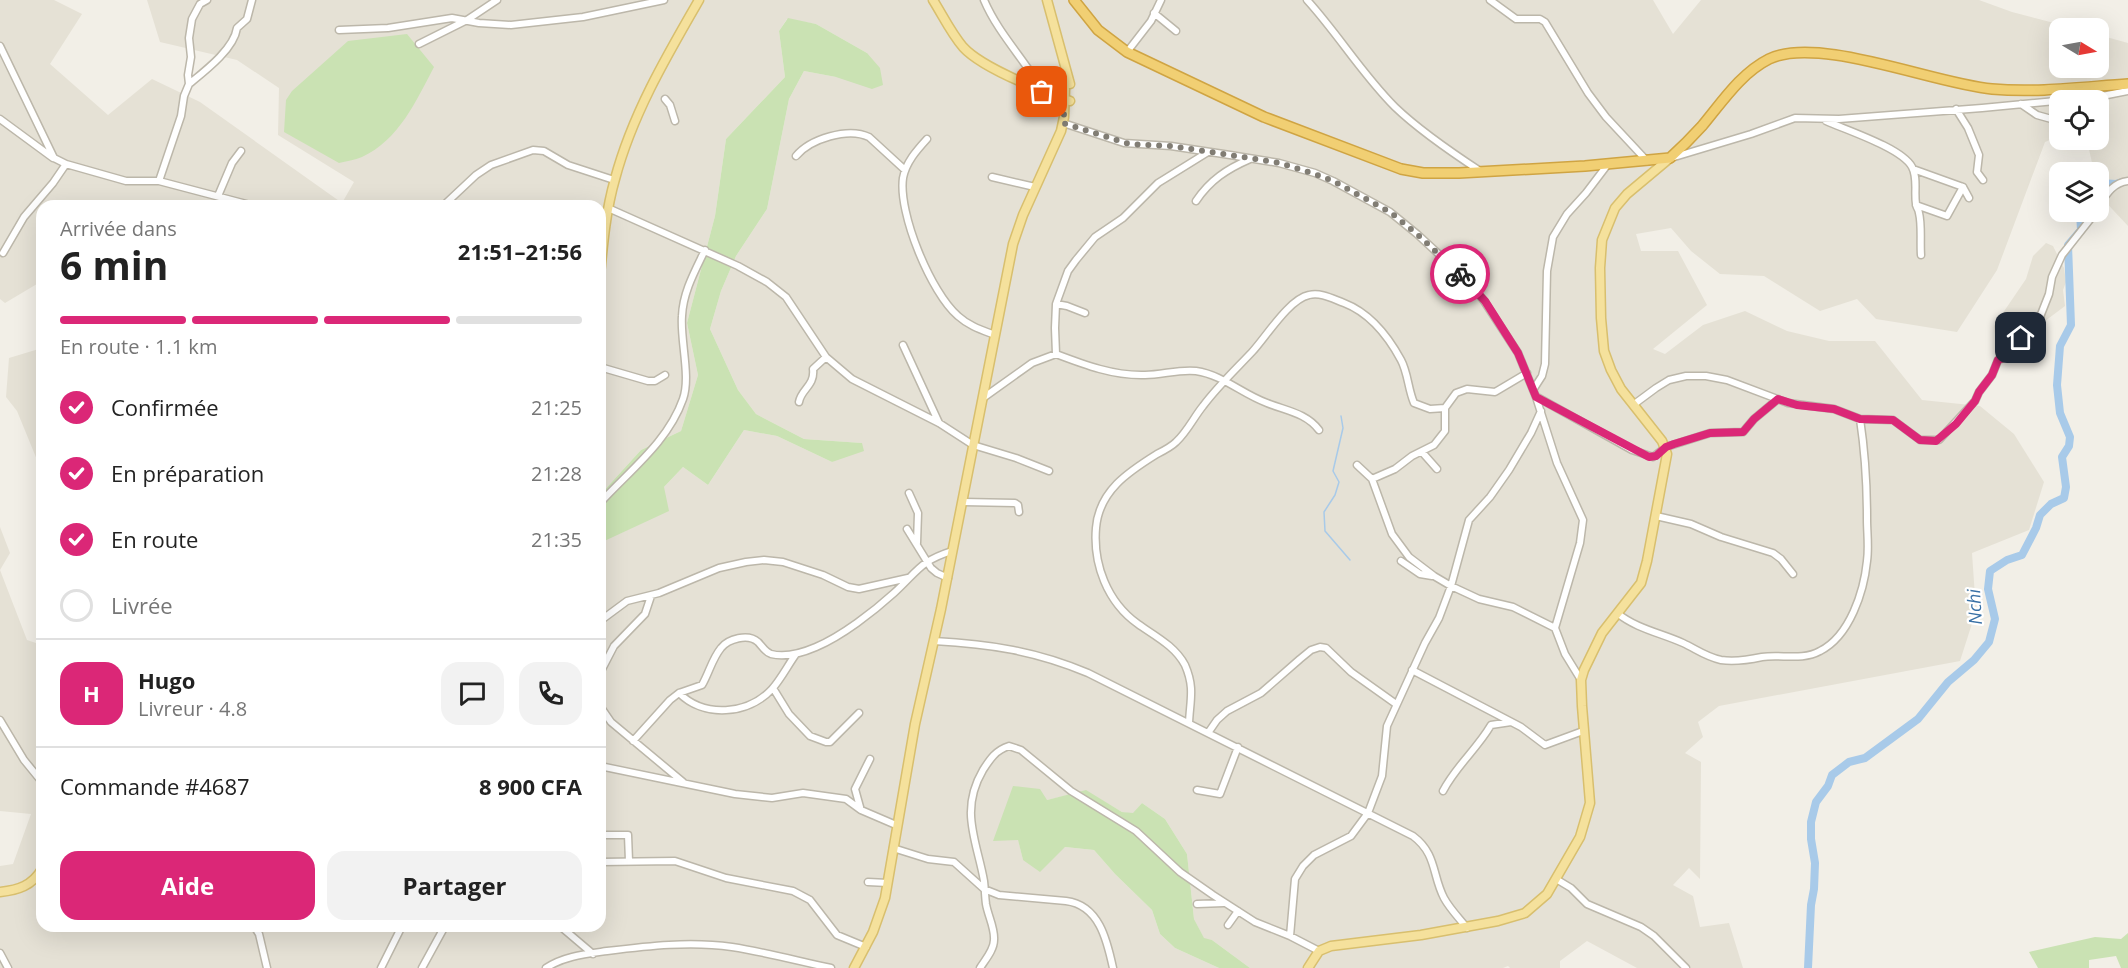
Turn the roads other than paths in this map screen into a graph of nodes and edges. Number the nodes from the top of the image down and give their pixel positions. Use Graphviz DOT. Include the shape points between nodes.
graph roads {
  1 [pos="207,0"];
  2 [pos="252,0"];
  3 [pos="497,0"];
  4 [pos="664,0"];
  5 [pos="699,0"];
  6 [pos="933,0"];
  7 [pos="984,0"];
  8 [pos="1047,0"];
  9 [pos="1074,0"];
  10 [pos="1161,0"];
  11 [pos="1308,0"];
  12 [pos="1490,0"];
  13 [pos="1154,13"];
  14 [pos="466,20"];
  15 [pos="339,30"];
  16 [pos="1176,31"];
  17 [pos="419,44"];
  18 [pos="0,46"];
  19 [pos="1127,52"];
  20 [pos="1065,70"];
  21 [pos="189,84"];
  22 [pos="2128,84"];
  23 [pos="2128,93"];
  24 [pos="1048,94"];
  25 [pos="1067,94"];
  26 [pos="665,99"];
  27 [pos="2020,104"];
  28 [pos="1956,109"];
  29 [pos="1064,118"];
  30 [pos="2049,118"];
  31 [pos="0,119"];
  32 [pos="1823,120"];
  33 [pos="675,121"];
  34 [pos="927,139"];
  35 [pos="241,151"];
  36 [pos="1208,152"];
  37 [pos="796,156"];
  38 [pos="54,158"];
  39 [pos="1251,159"];
  40 [pos="1670,159"];
  41 [pos="1647,161"];
  42 [pos="66,164"];
  43 [pos="1608,164"];
  44 [pos="1913,169"];
  45 [pos="905,170"];
  46 [pos="1480,171"];
  47 [pos="992,177"];
  48 [pos="614,180"];
  49 [pos="1983,180"];
  50 [pos="159,181"];
  51 [pos="2128,181"];
  52 [pos="1035,187"];
  53 [pos="1963,187"];
  54 [pos="2109,190"];
  55 [pos="218,196"];
  56 [pos="1969,198"];
  57 [pos="39,200"];
  58 [pos="232,200"];
  59 [pos="449,200"];
  60 [pos="1196,201"];
  61 [pos="36,203"];
  62 [pos="1916,205"];
  63 [pos="608,208"];
  64 [pos="2088,222"];
  65 [pos="606,225"];
  66 [pos="705,250"];
  67 [pos="3,253"];
  68 [pos="1921,255"];
  69 [pos="1056,304"];
  70 [pos="1085,313"];
  71 [pos="995,335"];
  72 [pos="903,345"];
  73 [pos="1056,354"];
  74 [pos="826,357"];
  75 [pos="606,369"];
  76 [pos="1527,373"];
  77 [pos="665,375"];
  78 [pos="1224,379"];
  79 [pos="1535,393"];
  80 [pos="983,398"];
  81 [pos="1778,399"];
  82 [pos="800,402"];
  83 [pos="1633,405"];
  84 [pos="1445,408"];
  85 [pos="1541,411"];
  86 [pos="1860,419"];
  87 [pos="939,423"];
  88 [pos="1320,430"];
  89 [pos="973,445"];
  90 [pos="1666,447"];
  91 [pos="1422,452"];
  92 [pos="1357,465"];
  93 [pos="1437,469"];
  94 [pos="1048,471"];
  95 [pos="1372,479"];
  96 [pos="909,493"];
  97 [pos="606,497"];
  98 [pos="963,502"];
  99 [pos="1019,512"];
  100 [pos="1656,516"];
  101 [pos="907,529"];
  102 [pos="917,543"];
  103 [pos="952,551"];
  104 [pos="927,561"];
  105 [pos="1401,561"];
  106 [pos="1792,574"];
  107 [pos="1434,576"];
  108 [pos="908,578"];
  109 [pos="948,578"];
  110 [pos="1451,586"];
  111 [pos="651,596"];
  112 [pos="1617,613"];
  113 [pos="606,617"];
  114 [pos="1555,627"];
  115 [pos="934,641"];
  116 [pos="796,654"];
  117 [pos="606,661"];
  118 [pos="1412,670"];
  119 [pos="1581,680"];
  120 [pos="773,688"];
  121 [pos="679,693"];
  122 [pos="1395,704"];
  123 [pos="859,713"];
  124 [pos="606,715"];
  125 [pos="0,720"];
  126 [pos="1512,722"];
  127 [pos="1189,723"];
  128 [pos="1583,731"];
  129 [pos="1208,732"];
  130 [pos="633,741"];
  131 [pos="1238,747"];
  132 [pos="870,759"];
  133 [pos="606,767"];
  134 [pos="36,775"];
  135 [pos="687,785"];
  136 [pos="1197,790"];
  137 [pos="1443,791"];
  138 [pos="861,810"];
  139 [pos="1368,813"];
  140 [pos="896,825"];
  141 [pos="606,836"];
  142 [pos="893,848"];
  143 [pos="629,861"];
  144 [pos="606,862"];
  145 [pos="36,878"];
  146 [pos="1556,879"];
  147 [pos="868,882"];
  148 [pos="888,883"];
  149 [pos="984,889"];
  150 [pos="0,892"];
  151 [pos="1197,904"];
  152 [pos="1228,904"];
  153 [pos="1238,911"];
  154 [pos="1228,925"];
  155 [pos="1467,928"];
  156 [pos="258,932"];
  157 [pos="399,932"];
  158 [pos="442,932"];
  159 [pos="567,932"];
  160 [pos="1290,936"];
  161 [pos="866,947"];
  162 [pos="1319,951"];
  163 [pos="0,953"];
  164 [pos="593,954"];
  165 [pos="8,968"];
  166 [pos="267,968"];
  167 [pos="381,968"];
  168 [pos="422,968"];
  169 [pos="546,968"];
  170 [pos="831,968"];
  171 [pos="854,968"];
  172 [pos="980,968"];
  173 [pos="1113,968"];
  174 [pos="1308,968"];
  175 [pos="1686,968"];
  1 -- 21 [label="street" via="200,4 192,19"];
  2 -- 21 [label="street" via="247,19 237,28 235,37 208,69"];
  3 -- 14 [label="street"];
  4 -- 14 [label="street" via="511,25"];
  5 -- 48 [label="main road" via="638,114"];
  6 -- 24 [label="main road" via="970,53"];
  7 -- 24 [label="street" via="993,19"];
  8 -- 20 [label="main road"];
  9 -- 19 [label="highway" via="1098,30"];
  10 -- 13 [label="street"];
  11 -- 46 [label="street" via="1396,107"];
  12 -- 41 [label="street" via="1516,19 1545,21 1588,93"];
  13 -- 16 [label="street"];
  13 -- 19 [label="street"];
  14 -- 15 [label="street" via="452,18 388,28"];
  14 -- 17 [label="street"];
  18 -- 38 [label="street"];
  19 -- 46 [label="highway" via="1264,117 1392,166 1423,172"];
  20 -- 24 [label="main road"];
  20 -- 25 [label="main road"];
  21 -- 50 [label="street"];
  22 -- 40 [label="highway" via="1994,90 1825,54 1788,53 1771,58 1747,75"];
  23 -- 27 [label="street"];
  24 -- 25 [label="main road"];
  24 -- 29 [label="main road"];
  25 -- 29 [label="main road"];
  26 -- 33 [label="street"];
  27 -- 28 [label="street"];
  27 -- 30 [label="street"];
  28 -- 32 [label="street"];
  28 -- 49 [label="street" via="1975,144 1977,172"];
  29 -- 36 [label="street" via="1129,144"];
  29 -- 52 [label="main road"];
  31 -- 38 [label="street"];
  32 -- 40 [label="street" via="1788,120"];
  32 -- 44 [label="street" via="1898,153"];
  34 -- 45 [label="street"];
  35 -- 55 [label="street"];
  36 -- 39 [label="street"];
  36 -- 69 [label="street" via="1166,177 1123,218 1095,237 1068,272"];
  37 -- 45 [label="street" via="814,141 864,134"];
  38 -- 42 [label="street"];
  39 -- 60 [label="street" via="1222,172"];
  39 -- 76 [label="street" via="1289,165 1324,177 1404,223 1485,301"];
  40 -- 41 [label="highway"];
  40 -- 83 [label="main road" via="1620,201 1600,251 1602,344 1611,370"];
  41 -- 43 [label="highway"];
  42 -- 50 [label="street" via="126,181"];
  42 -- 57 [label="street"];
  43 -- 46 [label="highway"];
  43 -- 79 [label="street" via="1567,214 1554,237 1547,271 1545,364"];
  44 -- 53 [label="street"];
  44 -- 62 [label="street"];
  45 -- 71 [label="street" via="908,218 929,274 956,315"];
  47 -- 52 [label="street"];
  48 -- 59 [label="street" via="568,165 544,151 532,150 491,165"];
  48 -- 63 [label="main road"];
  50 -- 55 [label="street"];
  51 -- 54 [label="street"];
  52 -- 71 [label="main road" via="1013,244"];
  53 -- 56 [label="street"];
  53 -- 62 [label="street" via="1947,216"];
  55 -- 58 [label="street"];
  61 -- 67 [label="street"];
  62 -- 68 [label="street"];
  63 -- 65 [label="main road"];
  63 -- 66 [label="street"];
  64 -- 86 [label="street" via="2062,255 2038,322 2023,333 2015,354 1998,360 1975,401 1943,436 1926,441 1893,420"];
  66 -- 74 [label="street" via="750,272 786,297"];
  66 -- 97 [label="street" via="683,302 684,398 654,449"];
  69 -- 70 [label="street"];
  69 -- 73 [label="street"];
  71 -- 80 [label="main road"];
  72 -- 87 [label="street"];
  73 -- 78 [label="street" via="1107,372 1143,376 1186,370"];
  73 -- 80 [label="street" via="1032,363"];
  74 -- 82 [label="street" via="813,369"];
  74 -- 87 [label="street" via="852,379"];
  75 -- 77 [label="street" via="648,381"];
  76 -- 79 [label="street"];
  76 -- 84 [label="street" via="1495,392 1462,390"];
  78 -- 84 [label="street" via="1290,307 1306,296 1319,295 1350,306 1371,319 1400,359 1414,403 1430,409"];
  78 -- 88 [label="street" via="1264,402 1304,416"];
  78 -- 127 [label="street" via="1176,442 1113,487 1096,525 1099,567 1108,591 1125,613 1170,647 1184,663 1192,690"];
  79 -- 85 [label="street"];
  79 -- 90 [label="street" via="1649,457"];
  80 -- 89 [label="main road"];
  81 -- 83 [label="street" via="1727,380 1694,375 1669,380"];
  81 -- 86 [label="street" via="1834,409"];
  81 -- 90 [label="street" via="1739,434 1717,432"];
  83 -- 90 [label="main road"];
  84 -- 91 [label="street" via="1444,431 1434,445"];
  85 -- 110 [label="street" via="1509,470 1469,520"];
  85 -- 114 [label="street" via="1557,463 1582,520 1580,543"];
  86 -- 112 [label="street" via="1868,561 1854,611 1827,646 1799,657 1722,660 1651,632"];
  87 -- 89 [label="street"];
  89 -- 94 [label="street"];
  89 -- 98 [label="main road"];
  90 -- 100 [label="main road"];
  91 -- 93 [label="street"];
  91 -- 95 [label="street"];
  92 -- 95 [label="street"];
  95 -- 107 [label="street" via="1399,545 1408,557"];
  96 -- 102 [label="street" via="918,513"];
  98 -- 99 [label="street" via="1015,502"];
  98 -- 103 [label="main road"];
  100 -- 106 [label="street" via="1773,553"];
  100 -- 112 [label="main road" via="1641,583"];
  101 -- 102 [label="street"];
  102 -- 104 [label="street"];
  103 -- 104 [label="street"];
  103 -- 109 [label="main road"];
  104 -- 108 [label="street"];
  104 -- 109 [label="street" via="936,573"];
  105 -- 107 [label="street" via="1420,574"];
  107 -- 110 [label="street"];
  108 -- 111 [label="street" via="852,588 795,565 764,560 725,567"];
  108 -- 116 [label="street" via="852,626 819,646"];
  109 -- 115 [label="main road"];
  110 -- 114 [label="street" via="1479,599 1513,607"];
  110 -- 118 [label="street"];
  111 -- 113 [label="street" via="627,601"];
  111 -- 117 [label="street" via="645,614 614,646"];
  112 -- 119 [label="main road" via="1602,633"];
  114 -- 119 [label="street"];
  115 -- 127 [label="street" via="1008,648 1061,661"];
  115 -- 140 [label="main road"];
  116 -- 120 [label="street"];
  116 -- 121 [label="street" via="766,652 754,639 734,640 721,648 702,685"];
  118 -- 122 [label="street"];
  118 -- 126 [label="street"];
  119 -- 128 [label="main road"];
  120 -- 121 [label="street" via="752,703 727,711 688,702"];
  120 -- 123 [label="street" via="789,714 810,736 826,742"];
  121 -- 130 [label="street"];
  122 -- 129 [label="street" via="1320,647 1311,650 1261,693 1227,711"];
  122 -- 139 [label="street" via="1385,737 1382,776"];
  124 -- 130 [label="street"];
  125 -- 134 [label="street"];
  126 -- 128 [label="street" via="1545,746"];
  126 -- 137 [label="street" via="1491,725"];
  127 -- 129 [label="street"];
  128 -- 146 [label="main road" via="1590,803 1580,837"];
  129 -- 131 [label="street"];
  130 -- 135 [label="street"];
  131 -- 136 [label="street" via="1220,794"];
  131 -- 139 [label="street"];
  132 -- 138 [label="street" via="855,789"];
  133 -- 135 [label="street"];
  135 -- 138 [label="street" via="772,798 803,793 846,799"];
  138 -- 140 [label="street"];
  139 -- 155 [label="street" via="1423,844 1443,896"];
  139 -- 160 [label="street" via="1351,836 1314,855 1298,874 1293,887"];
  140 -- 142 [label="main road"];
  141 -- 143 [label="street" via="628,835"];
  142 -- 148 [label="main road"];
  142 -- 149 [label="street" via="954,862"];
  143 -- 144 [label="street"];
  143 -- 161 [label="street" via="675,861 726,878 793,891 810,900 837,934"];
  145 -- 150 [label="main road" via="24,887"];
  146 -- 155 [label="main road" via="1542,900 1525,913"];
  146 -- 175 [label="street" via="1587,904 1641,927"];
  147 -- 148 [label="street"];
  148 -- 161 [label="main road"];
  149 -- 152 [label="street" via="971,829 971,802 990,759 1009,746 1021,750 1071,791 1136,831 1180,872"];
  149 -- 172 [label="street" via="994,943"];
  149 -- 173 [label="street" via="1003,896 1084,906 1103,933"];
  151 -- 152 [label="street"];
  152 -- 153 [label="street"];
  153 -- 154 [label="street"];
  153 -- 160 [label="street" via="1262,926"];
  155 -- 162 [label="main road" via="1338,944"];
  156 -- 166 [label="street"];
  157 -- 167 [label="street"];
  158 -- 168 [label="street"];
  159 -- 164 [label="street"];
  160 -- 162 [label="street"];
  161 -- 171 [label="main road"];
  162 -- 174 [label="main road"];
  163 -- 165 [label="street"];
  164 -- 169 [label="street" via="555,962"];
  164 -- 170 [label="street" via="650,945 729,947"];
}
